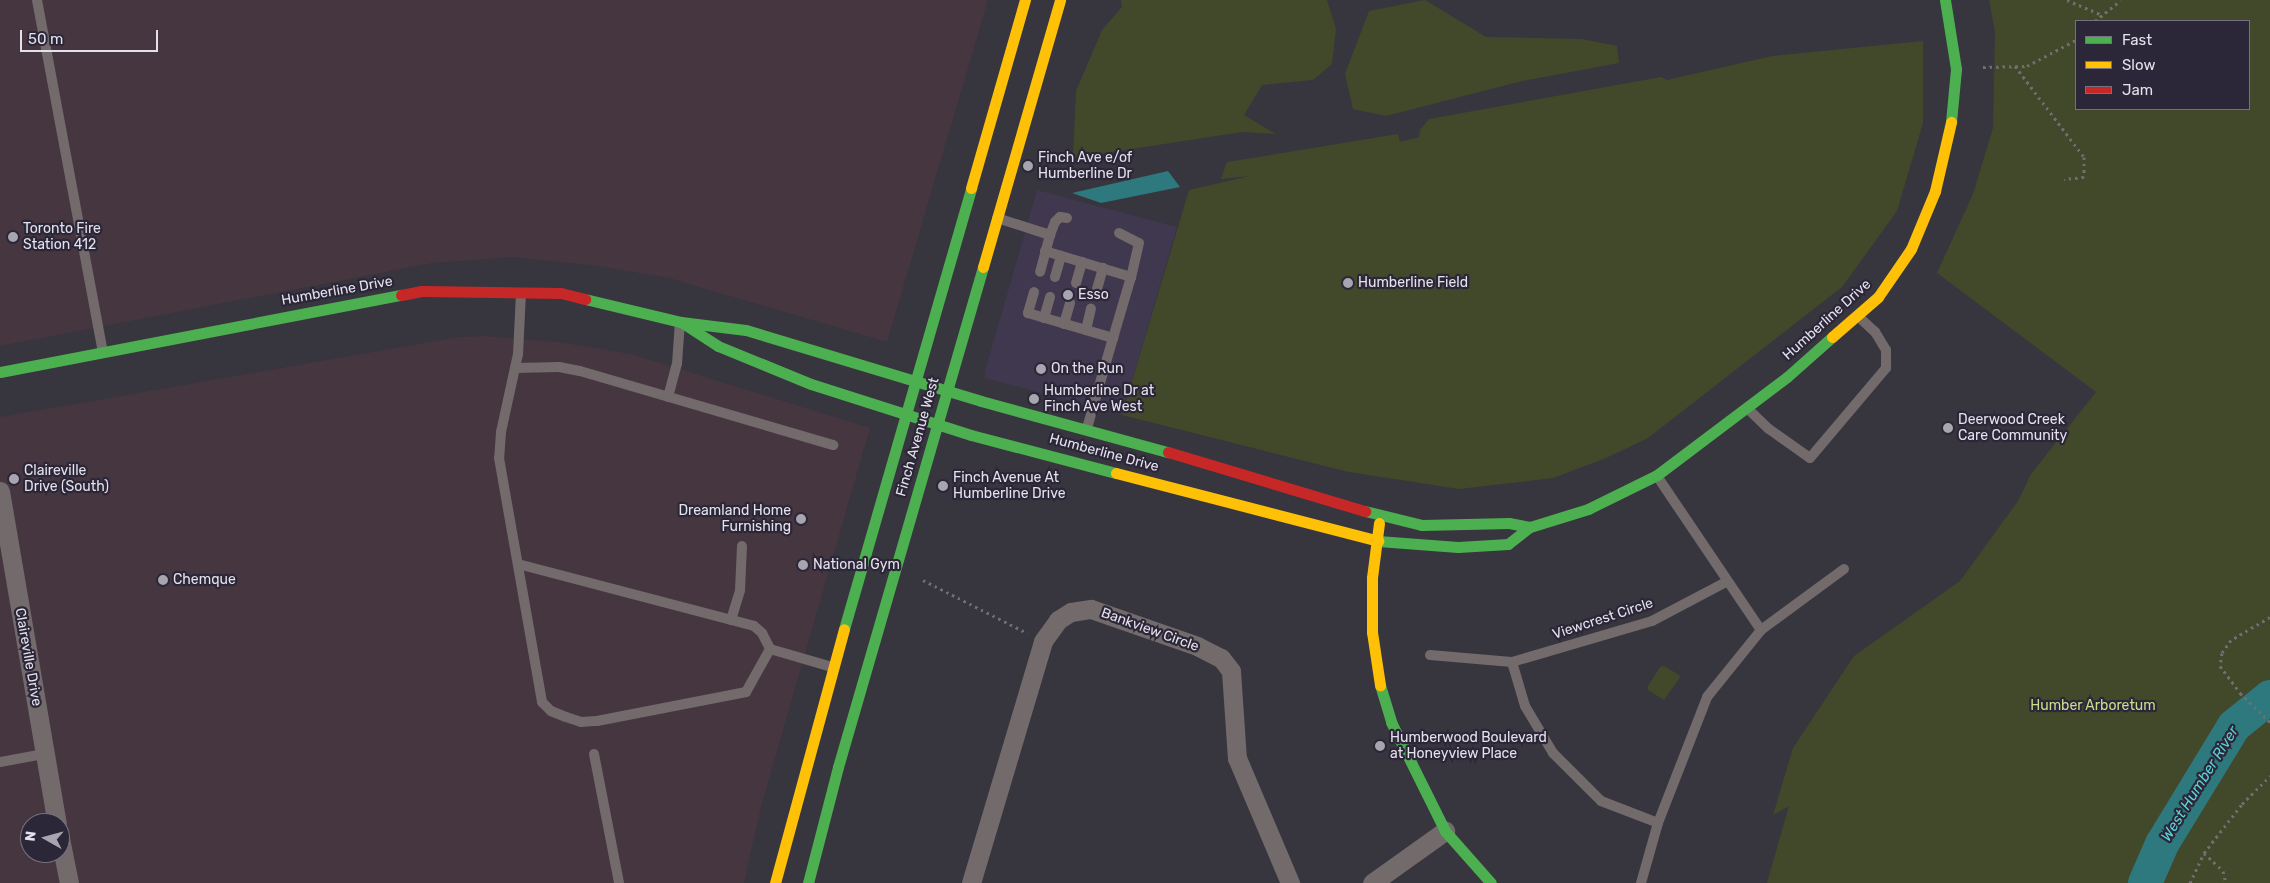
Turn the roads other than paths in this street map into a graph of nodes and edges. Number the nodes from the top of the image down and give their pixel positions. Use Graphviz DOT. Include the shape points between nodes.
graph roads {
  1 [pos="37,0"];
  2 [pos="1025,0"];
  3 [pos="1060,0"];
  4 [pos="1945,0"];
  5 [pos="997,218"];
  6 [pos="1067,218"];
  7 [pos="1119,233"];
  8 [pos="1050,235"];
  9 [pos="1045,251"];
  10 [pos="1061,256"];
  11 [pos="1082,262"];
  12 [pos="1103,268"];
  13 [pos="1040,272"];
  14 [pos="1131,276"];
  15 [pos="1055,277"];
  16 [pos="1076,283"];
  17 [pos="1098,289"];
  18 [pos="1034,292"];
  19 [pos="521,293"];
  20 [pos="1050,297"];
  21 [pos="1070,303"];
  22 [pos="1091,309"];
  23 [pos="1856,314"];
  24 [pos="1044,318"];
  25 [pos="681,322"];
  26 [pos="1064,324"];
  27 [pos="1086,330"];
  28 [pos="1113,338"];
  29 [pos="103,352"];
  30 [pos="515,368"];
  31 [pos="0,372"];
  32 [pos="916,381"];
  33 [pos="947,390"];
  34 [pos="668,397"];
  35 [pos="1746,407"];
  36 [pos="906,414"];
  37 [pos="937,424"];
  38 [pos="1086,429"];
  39 [pos="833,444"];
  40 [pos="1657,476"];
  41 [pos="0,491"];
  42 [pos="1380,516"];
  43 [pos="1530,527"];
  44 [pos="1376,541"];
  45 [pos="742,546"];
  46 [pos="518,564"];
  47 [pos="1844,569"];
  48 [pos="1726,582"];
  49 [pos="731,620"];
  50 [pos="1761,630"];
  51 [pos="770,649"];
  52 [pos="1430,655"];
  53 [pos="1512,662"];
  54 [pos="833,667"];
  55 [pos="44,754"];
  56 [pos="594,754"];
  57 [pos="0,762"];
  58 [pos="55,813"];
  59 [pos="1658,823"];
  60 [pos="1445,831"];
  61 [pos="65,863"];
  62 [pos="69,883"];
  63 [pos="619,883"];
  64 [pos="775,883"];
  65 [pos="808,883"];
  66 [pos="971,883"];
  67 [pos="1290,883"];
  68 [pos="1372,883"];
  69 [pos="1491,883"];
  70 [pos="1640,883"];
  1 -- 29 [label="lane"];
  2 -- 32 [label="street, Finch Avenue West"];
  3 -- 5 [label="street, Finch Avenue West"];
  4 -- 23 [label="street, Humberline Drive" via="1956,69 1950,135 1935,191 1912,249 1878,297"];
  5 -- 8 [label="lane"];
  5 -- 33 [label="street, Finch Avenue West"];
  6 -- 8 [label="lane" via="1060,217"];
  7 -- 14 [label="lane" via="1139,243"];
  8 -- 9 [label="lane"];
  9 -- 10 [label="lane"];
  9 -- 13 [label="lane"];
  10 -- 11 [label="lane"];
  10 -- 15 [label="lane"];
  11 -- 12 [label="lane"];
  11 -- 16 [label="lane"];
  12 -- 14 [label="lane"];
  12 -- 17 [label="lane"];
  14 -- 28 [label="lane"];
  18 -- 24 [label="lane" via="1028,313"];
  19 -- 25 [label="street, Humberline Drive" via="562,293"];
  19 -- 29 [label="street, Humberline Drive" via="422,291"];
  19 -- 30 [label="lane"];
  20 -- 24 [label="lane"];
  21 -- 26 [label="lane"];
  22 -- 27 [label="lane"];
  23 -- 35 [label="street, Humberline Drive" via="1787,377"];
  23 -- 35 [label="lane" via="1875,332 1886,350 1886,368 1810,458"];
  24 -- 26 [label="lane"];
  25 -- 32 [label="street, Humberline Drive" via="746,330"];
  25 -- 34 [label="lane" via="677,364"];
  25 -- 36 [label="street, Humberline Drive" via="718,346 811,384"];
  26 -- 27 [label="lane"];
  27 -- 28 [label="lane"];
  28 -- 38 [label="lane"];
  29 -- 31 [label="street, Humberline Drive"];
  30 -- 34 [label="lane" via="560,367"];
  30 -- 46 [label="lane" via="500,432 498,458"];
  32 -- 33 [label="street, Humberline Drive"];
  32 -- 36 [label="street, Finch Avenue West"];
  33 -- 37 [label="street, Finch Avenue West"];
  33 -- 38 [label="street, Humberline Drive"];
  34 -- 39 [label="lane"];
  35 -- 40 [label="street, Humberline Drive"];
  36 -- 37 [label="street, Humberline Drive"];
  36 -- 54 [label="street, Finch Avenue West"];
  37 -- 44 [label="street, Humberline Drive"];
  37 -- 65 [label="street, Finch Avenue West"];
  38 -- 42 [label="street, Humberline Drive"];
  40 -- 43 [label="street, Humberline Drive" via="1588,509"];
  40 -- 48 [label="lane"];
  41 -- 55 [label="street, Claireville Drive"];
  42 -- 43 [label="street, Humberline Drive" via="1422,525 1509,522"];
  42 -- 44 [label="street"];
  43 -- 44 [label="street, Humberline Drive" via="1508,544 1458,547"];
  44 -- 60 [label="street" via="1372,632 1380,683 1391,722 1411,768"];
  45 -- 49 [label="lane" via="740,590"];
  46 -- 49 [label="lane"];
  46 -- 51 [label="lane" via="542,702 566,717 581,722 597,721 746,692"];
  47 -- 50 [label="lane"];
  48 -- 50 [label="lane"];
  48 -- 53 [label="lane, Viewcrest Circle" via="1652,620"];
  49 -- 51 [label="lane" via="754,626 762,633"];
  50 -- 59 [label="lane" via="1706,697"];
  51 -- 54 [label="lane"];
  52 -- 53 [label="lane, Viewcrest Circle"];
  53 -- 59 [label="lane" via="1525,706 1552,753 1600,801"];
  54 -- 64 [label="street, Finch Avenue West"];
  55 -- 57 [label="lane"];
  55 -- 58 [label="street, Claireville Drive"];
  56 -- 63 [label="lane"];
  59 -- 70 [label="lane"];
  60 -- 68 [label="street"];
  60 -- 69 [label="street"];
  61 -- 62 [label="street"];
  66 -- 67 [label="street, Bankview Circle" via="1044,641 1058,620 1071,612 1091,609 1197,646 1221,658 1231,672 1237,758"];
}
